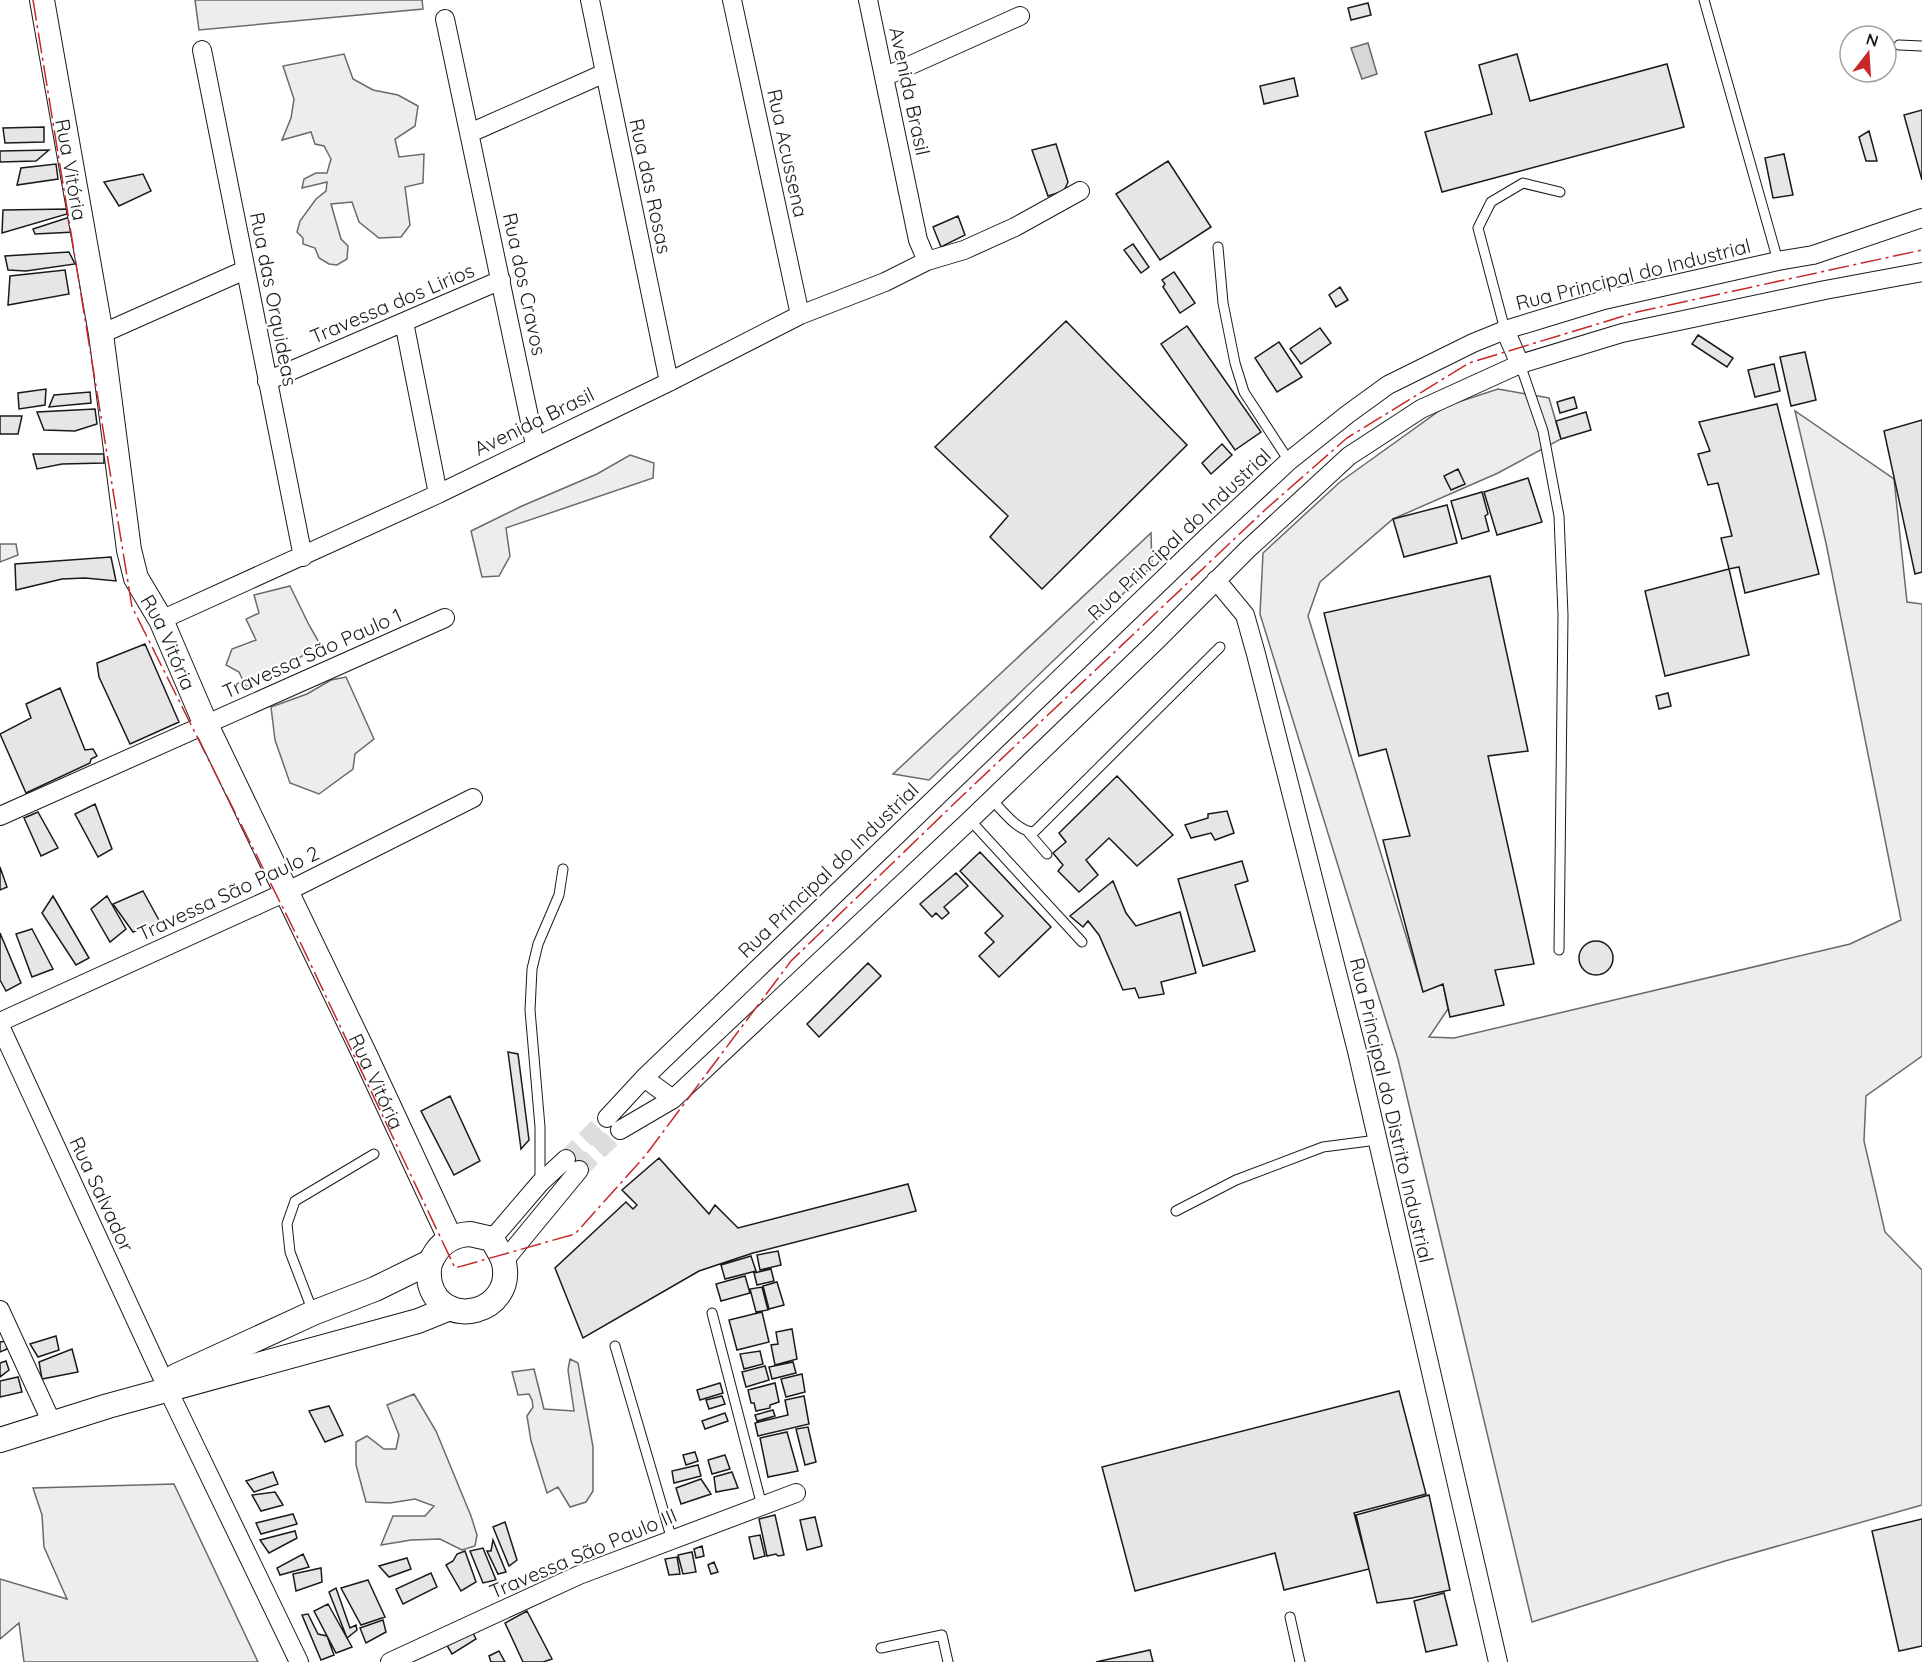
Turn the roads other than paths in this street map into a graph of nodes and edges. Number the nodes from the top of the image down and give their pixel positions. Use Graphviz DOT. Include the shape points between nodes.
graph roads {
  1 [pos="42,0"];
  2 [pos="590,0"];
  3 [pos="732,0"];
  4 [pos="868,0"];
  5 [pos="1704,0"];
  6 [pos="1020,16"];
  7 [pos="445,19"];
  8 [pos="1899,45"];
  9 [pos="1922,46"];
  10 [pos="202,50"];
  11 [pos="605,73"];
  12 [pos="884,77"];
  13 [pos="470,133"];
  14 [pos="1080,191"];
  15 [pos="1560,192"];
  16 [pos="1922,218"];
  17 [pos="1218,247"];
  18 [pos="927,261"];
  19 [pos="1778,261"];
  20 [pos="245,270"];
  21 [pos="1922,272"];
  22 [pos="501,280"];
  23 [pos="800,315"];
  24 [pos="404,322"];
  25 [pos="1505,330"];
  26 [pos="101,334"];
  27 [pos="1520,364"];
  28 [pos="267,381"];
  29 [pos="669,382"];
  30 [pos="535,445"];
  31 [pos="1289,462"];
  32 [pos="438,494"];
  33 [pos="303,557"];
  34 [pos="1216,580"];
  35 [pos="445,618"];
  36 [pos="161,620"];
  37 [pos="1220,648"];
  38 [pos="206,725"];
  39 [pos="473,798"];
  40 [pos="992,800"];
  41 [pos="0,816"];
  42 [pos="970,820"];
  43 [pos="1028,832"];
  44 [pos="1047,854"];
  45 [pos="563,869"];
  46 [pos="286,892"];
  47 [pos="1082,942"];
  48 [pos="1558,950"];
  49 [pos="0,1024"];
  50 [pos="644,1078"];
  51 [pos="674,1099"];
  52 [pos="1377,1140"];
  53 [pos="374,1154"];
  54 [pos="540,1183"];
  55 [pos="1176,1211"];
  56 [pos="450,1238"];
  57 [pos="492,1239"];
  58 [pos="504,1261"];
  59 [pos="430,1262"];
  60 [pos="450,1308"];
  61 [pos="0,1310"];
  62 [pos="313,1313"];
  63 [pos="712,1313"];
  64 [pos="615,1346"];
  65 [pos="166,1386"];
  66 [pos="52,1423"];
  67 [pos="0,1440"];
  68 [pos="796,1492"];
  69 [pos="762,1506"];
  70 [pos="672,1540"];
  71 [pos="1290,1617"];
  72 [pos="881,1648"];
  73 [pos="299,1662"];
  74 [pos="390,1662"];
  75 [pos="948,1662"];
  76 [pos="1300,1662"];
  77 [pos="1498,1662"];
  1 -- 26 [label="street, Rua Vitória"];
  2 -- 11 [label="street, Rua das Rosas"];
  3 -- 23 [label="street, Rua Acussena"];
  4 -- 12 [label="street, Avenida Brasil"];
  5 -- 19 [label="lane"];
  6 -- 12 [label="street"];
  7 -- 13 [label="street, Rua dos Cravos"];
  8 -- 9 [label="lane"];
  10 -- 20 [label="street, Rua das Orquideas"];
  11 -- 13 [label="street"];
  11 -- 29 [label="street, Rua das Rosas"];
  12 -- 18 [label="street, Avenida Brasil" via="918,240"];
  13 -- 22 [label="street, Rua dos Cravos"];
  14 -- 18 [label="street, Avenida Brasil" via="1016,227"];
  15 -- 25 [label="lane" via="1523,183 1491,202 1479,228"];
  16 -- 19 [label="street, Rua Principal do Industrial" via="1814,255"];
  17 -- 31 [label="lane" via="1223,303 1244,392"];
  18 -- 23 [label="street, Avenida Brasil"];
  19 -- 25 [label="street, Rua Principal do Industrial" via="1604,300"];
  20 -- 26 [label="street"];
  20 -- 28 [label="street, Rua das Orquideas"];
  21 -- 27 [label="street, Rua Principal do Industrial" via="1622,333"];
  22 -- 24 [label="street, Travessa dos Lirios"];
  22 -- 30 [label="street, Rua dos Cravos"];
  23 -- 29 [label="street, Avenida Brasil"];
  24 -- 28 [label="street, Travessa dos Lirios"];
  24 -- 32 [label="street"];
  25 -- 27 [label="street"];
  25 -- 31 [label="street, Rua Principal do Industrial" via="1388,385"];
  26 -- 36 [label="street, Rua Vitória" via="129,550 136,578"];
  27 -- 34 [label="street, Rua Principal do Industrial" via="1421,409 1349,456"];
  27 -- 48 [label="lane" via="1543,431 1559,516 1563,615"];
  28 -- 33 [label="street, Rua das Orquideas"];
  29 -- 30 [label="street, Avenida Brasil"];
  30 -- 32 [label="street, Avenida Brasil"];
  31 -- 50 [label="street, Rua Principal do Industrial"];
  32 -- 33 [label="street, Avenida Brasil"];
  33 -- 36 [label="street, Avenida Brasil"];
  34 -- 40 [label="street, Rua Principal do Industrial"];
  34 -- 52 [label="street, Rua Principal do Distrito Industrial" via="1245,615"];
  35 -- 38 [label="street, Travessa São Paulo 1"];
  36 -- 38 [label="street, Rua Vitória"];
  37 -- 43 [label="lane" via="1034,832"];
  38 -- 41 [label="street, Travessa São Paulo 1"];
  38 -- 46 [label="street, Rua Vitória"];
  39 -- 46 [label="street, Travessa São Paulo 2"];
  40 -- 42 [label="street, Rua Principal do Industrial"];
  40 -- 43 [label="lane"];
  42 -- 47 [label="lane"];
  42 -- 51 [label="street, Rua Principal do Industrial"];
  43 -- 44 [label="lane"];
  45 -- 54 [label="lane" via="559,895 532,969 530,1010 540,1127"];
  46 -- 49 [label="street, Travessa São Paulo 2"];
  46 -- 56 [label="street, Rua Vitória"];
  49 -- 65 [label="street, Rua Salvador"];
  50 -- 51 [label="street"];
  50 -- 51 [label="street, Rua Principal do Industrial" via="614,1124"];
  52 -- 55 [label="lane" via="1323,1147 1236,1180"];
  52 -- 77 [label="street, Rua Principal do Distrito Industrial"];
  53 -- 62 [label="lane" via="295,1201 288,1224 291,1252"];
  54 -- 57 [label="street"];
  54 -- 58 [label="street" via="573,1165"];
  56 -- 57 [label="street" via="470,1234"];
  56 -- 59 [label="street"];
  57 -- 58 [label="street"];
  58 -- 60 [label="street" via="506,1276 493,1302 480,1310"];
  59 -- 60 [label="street" via="432,1290"];
  59 -- 62 [label="street"];
  60 -- 65 [label="street" via="418,1321"];
  61 -- 66 [label="street"];
  62 -- 65 [label="street"];
  63 -- 69 [label="lane"];
  64 -- 70 [label="lane"];
  65 -- 66 [label="street"];
  65 -- 73 [label="street, Rua Salvador"];
  66 -- 67 [label="street"];
  68 -- 69 [label="street, Travessa São Paulo III"];
  69 -- 70 [label="street, Travessa São Paulo III"];
  70 -- 74 [label="street, Travessa São Paulo III" via="579,1575"];
  71 -- 76 [label="lane"];
  72 -- 75 [label="lane" via="942,1635"];
}
